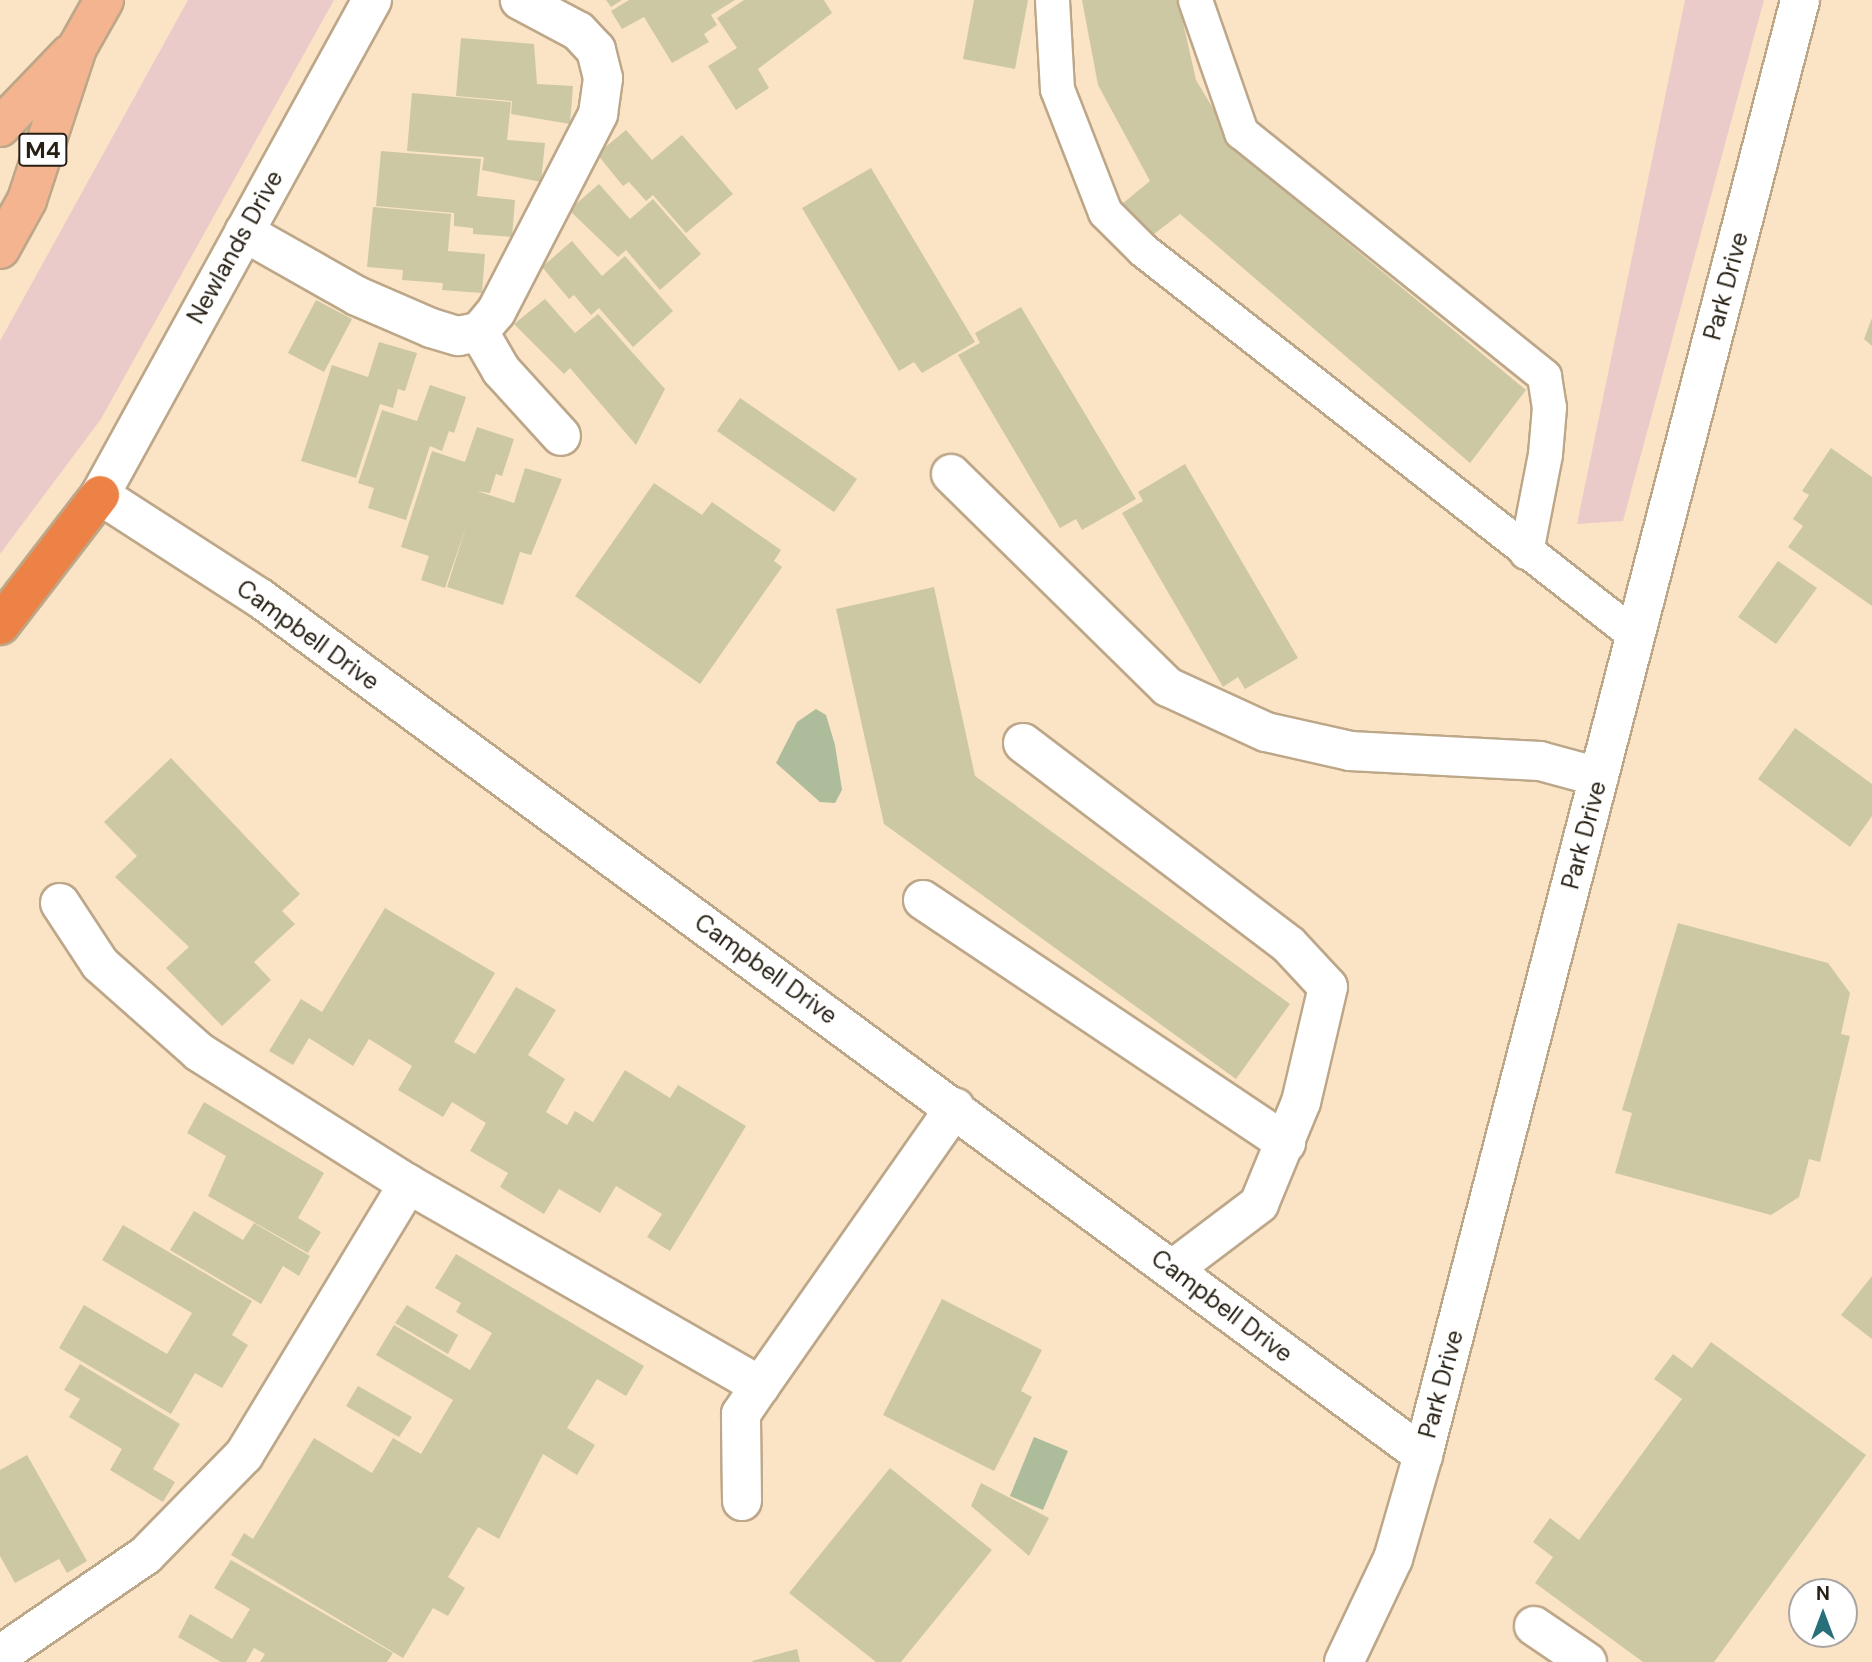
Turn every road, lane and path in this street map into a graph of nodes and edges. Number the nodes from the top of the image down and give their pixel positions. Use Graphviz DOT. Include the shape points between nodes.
graph roads {
  1 [pos="104,0"];
  2 [pos="372,0"];
  3 [pos="520,0"];
  4 [pos="1052,0"];
  5 [pos="1195,0"];
  6 [pos="1800,0"];
  7 [pos="77,48"];
  8 [pos="0,127"];
  9 [pos="244,232"];
  10 [pos="0,249"];
  11 [pos="479,331"];
  12 [pos="561,436"];
  13 [pos="951,474"];
  14 [pos="100,495"];
  15 [pos="1526,552"];
  16 [pos="0,625"];
  17 [pos="1636,636"];
  18 [pos="1023,743"];
  19 [pos="1599,777"];
  20 [pos="923,900"];
  21 [pos="60,903"];
  22 [pos="955,1108"];
  23 [pos="1286,1143"];
  24 [pos="408,1184"];
  25 [pos="1172,1269"];
  26 [pos="760,1386"];
  27 [pos="1423,1455"];
  28 [pos="742,1501"];
  29 [pos="1534,1626"];
  30 [pos="0,1655"];
  31 [pos="1344,1662"];
  32 [pos="1587,1662"];
  1 -- 7 [label="main road, M4"];
  2 -- 9 [label="street, Newlands Drive"];
  3 -- 11 [label="street" via="578,31 596,50 603,78 598,114 496,312"];
  4 -- 15 [label="lane" via="1057,89 1105,212 1143,250"];
  5 -- 15 [label="lane" via="1241,132 1544,376 1549,407 1545,454"];
  6 -- 17 [label="street, Park Drive"];
  7 -- 8 [label="main road, M4"];
  7 -- 10 [label="main road, M4" via="27,200"];
  9 -- 11 [label="street" via="357,296 430,328 458,336"];
  9 -- 14 [label="street, Newlands Drive"];
  11 -- 12 [label="street" via="501,370"];
  13 -- 19 [label="street" via="1168,687 1266,732 1350,751 1540,761"];
  14 -- 16 [label="highway"];
  14 -- 22 [label="street, Campbell Drive" via="260,598"];
  15 -- 17 [label="lane"];
  17 -- 19 [label="street, Park Drive"];
  18 -- 23 [label="street" via="1315,966 1328,986 1325,1014"];
  19 -- 27 [label="street, Park Drive"];
  20 -- 23 [label="street"];
  21 -- 24 [label="street" via="100,964 199,1052"];
  22 -- 25 [label="street, Campbell Drive"];
  22 -- 26 [label="street"];
  23 -- 25 [label="street" via="1259,1204"];
  24 -- 26 [label="street"];
  24 -- 30 [label="street" via="244,1455 146,1555"];
  25 -- 27 [label="street, Campbell Drive"];
  26 -- 28 [label="street" via="741,1415"];
  27 -- 31 [label="street, Park Drive" via="1393,1559"];
  29 -- 32 [label="street"];
}
